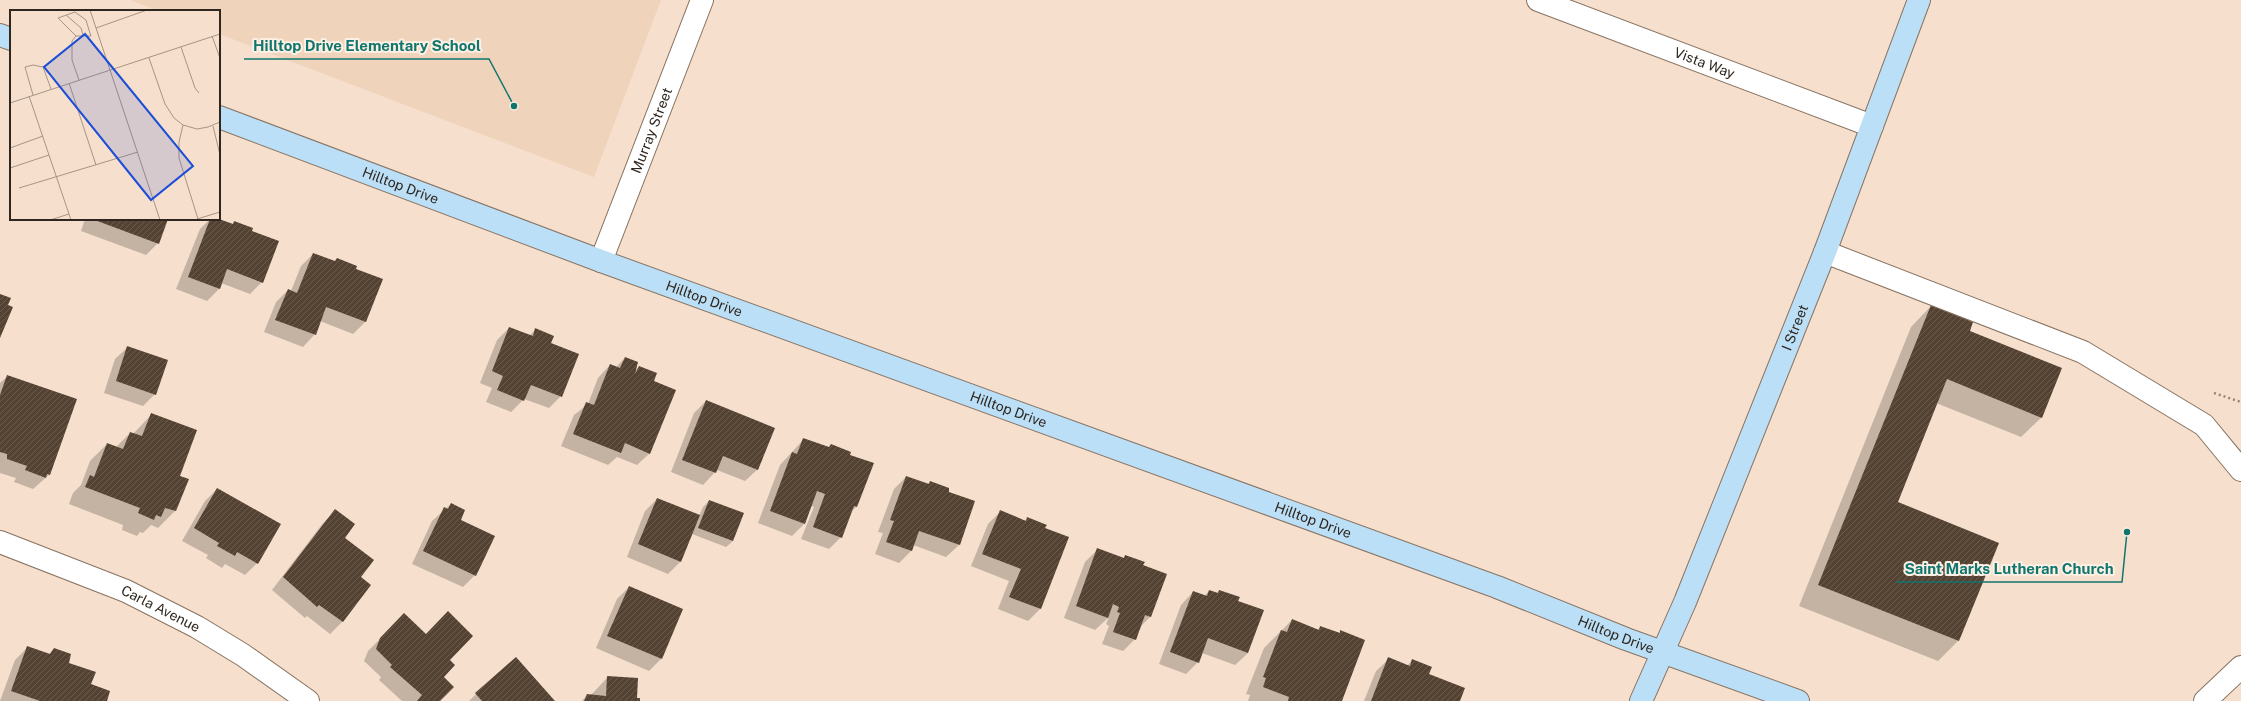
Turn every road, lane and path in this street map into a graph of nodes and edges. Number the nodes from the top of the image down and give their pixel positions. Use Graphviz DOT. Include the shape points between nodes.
graph roads {
  1 [pos="702,0"];
  2 [pos="1538,0"];
  3 [pos="1919,0"];
  4 [pos="0,35"];
  5 [pos="10,39"];
  6 [pos="220,117"];
  7 [pos="1872,126"];
  8 [pos="1825,252"];
  9 [pos="600,261"];
  10 [pos="2208,391"];
  11 [pos="2241,402"];
  12 [pos="2241,470"];
  13 [pos="0,542"];
  14 [pos="1662,651"];
  15 [pos="2241,667"];
  16 [pos="308,701"];
  17 [pos="1641,701"];
  18 [pos="1798,701"];
  19 [pos="2205,701"];
  1 -- 9 [label="street, Murray Street"];
  2 -- 7 [label="street, Vista Way"];
  3 -- 7 [label="main road, I Street"];
  4 -- 5 [label="main road"];
  6 -- 9 [label="main road, Hilltop Drive"];
  7 -- 8 [label="main road, I Street"];
  8 -- 12 [label="street" via="2083,352 2204,425"];
  8 -- 14 [label="main road, I Street" via="1685,602"];
  9 -- 14 [label="main road, Hilltop Drive" via="1497,588"];
  10 -- 11 [label="path"];
  13 -- 16 [label="street, Carla Avenue" via="126,591 197,627 243,655"];
  14 -- 17 [label="main road, I Street"];
  14 -- 18 [label="main road, Hilltop Drive"];
  15 -- 19 [label="street"];
}
